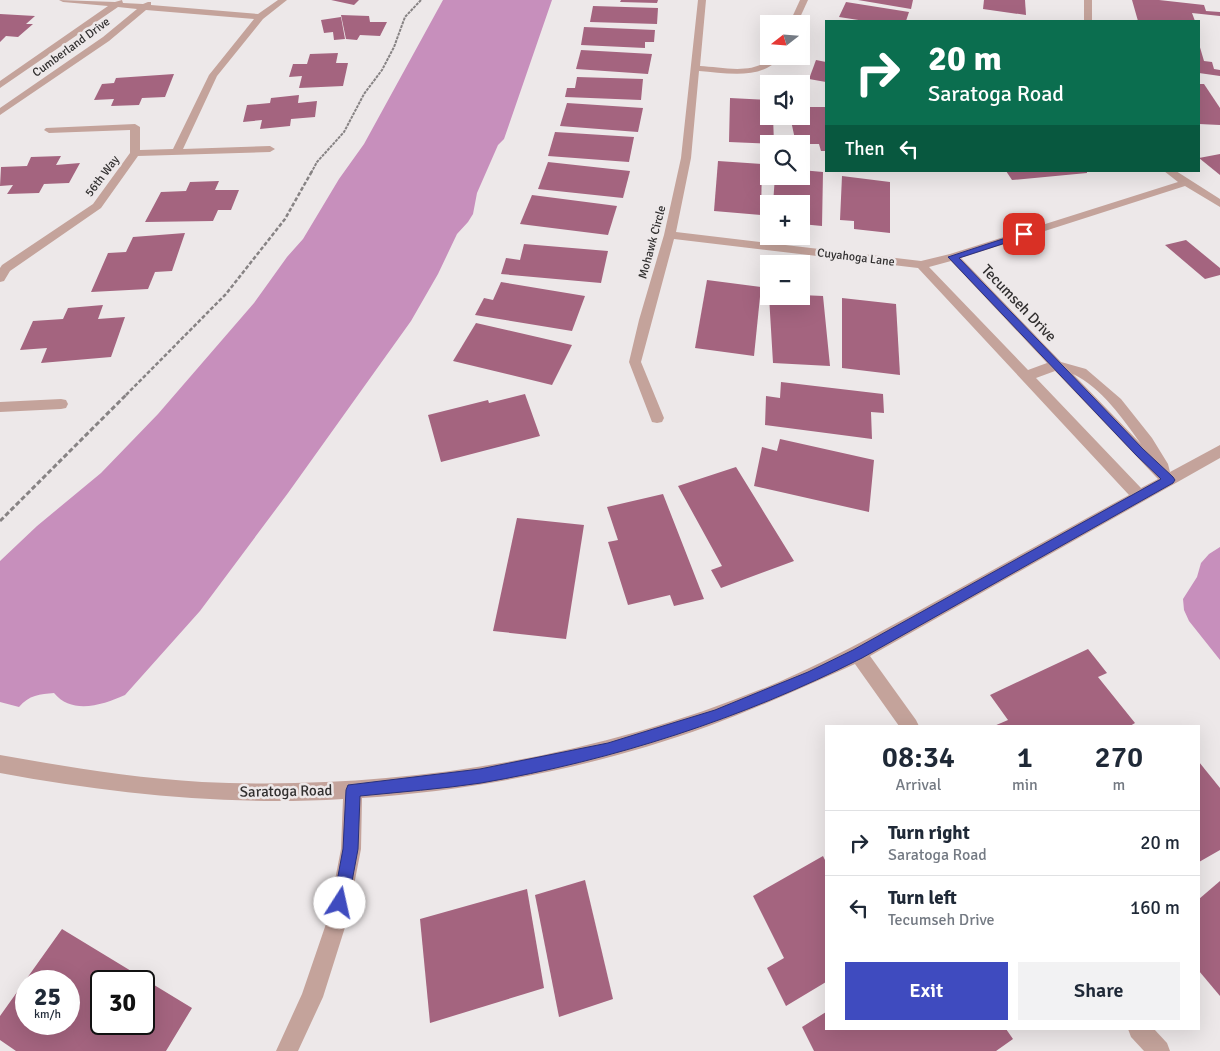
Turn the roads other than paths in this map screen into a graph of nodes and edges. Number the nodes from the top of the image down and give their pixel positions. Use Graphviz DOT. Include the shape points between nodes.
graph roads {
  1 [pos="63,0"];
  2 [pos="154,0"];
  3 [pos="283,0"];
  4 [pos="702,0"];
  5 [pos="804,0"];
  6 [pos="1088,0"];
  7 [pos="120,2"];
  8 [pos="144,7"];
  9 [pos="797,15"];
  10 [pos="260,17"];
  11 [pos="1088,20"];
  12 [pos="770,65"];
  13 [pos="695,68"];
  14 [pos="0,85"];
  15 [pos="0,112"];
  16 [pos="49,130"];
  17 [pos="270,149"];
  18 [pos="177,152"];
  19 [pos="135,153"];
  20 [pos="1170,172"];
  21 [pos="1185,183"];
  22 [pos="1220,204"];
  23 [pos="670,236"];
  24 [pos="953,257"];
  25 [pos="921,265"];
  26 [pos="0,278"];
  27 [pos="1057,366"];
  28 [pos="1026,376"];
  29 [pos="61,404"];
  30 [pos="0,407"];
  31 [pos="657,418"];
  32 [pos="1220,451"];
  33 [pos="1170,480"];
  34 [pos="1140,496"];
  35 [pos="858,654"];
  36 [pos="909,725"];
  37 [pos="0,764"];
  38 [pos="353,790"];
  39 [pos="1140,1030"];
  40 [pos="287,1051"];
  41 [pos="1158,1051"];
  1 -- 7 [label="street"];
  2 -- 8 [label="street, Cumberland Drive"];
  3 -- 10 [label="street"];
  4 -- 13 [label="street, Mohawk Circle"];
  5 -- 9 [label="street"];
  6 -- 11 [label="street"];
  7 -- 8 [label="street"];
  7 -- 14 [label="street, Cumberland Drive"];
  8 -- 10 [label="street"];
  8 -- 15 [label="street, Cumberland Drive" via="106,39"];
  10 -- 18 [label="street" via="213,75"];
  12 -- 13 [label="street" via="758,70"];
  13 -- 23 [label="street, Mohawk Circle" via="686,158"];
  16 -- 19 [label="street" via="136,127"];
  17 -- 18 [label="street, 56th Way"];
  18 -- 19 [label="street, 56th Way"];
  19 -- 26 [label="street, 56th Way" via="97,206 6,268"];
  20 -- 21 [label="street"];
  21 -- 22 [label="street"];
  21 -- 24 [label="street, Tecumseh Drive"];
  23 -- 25 [label="street, Cuyahoga Lane"];
  23 -- 31 [label="street, Mohawk Circle" via="635,362"];
  24 -- 25 [label="street, Cuyahoga Lane"];
  24 -- 27 [label="street, Tecumseh Drive"];
  25 -- 28 [label="street"];
  27 -- 28 [label="street"];
  27 -- 33 [label="street, Tecumseh Drive"];
  28 -- 34 [label="street"];
  29 -- 30 [label="street"];
  32 -- 33 [label="street, Saratoga Road"];
  33 -- 34 [label="street, Saratoga Road"];
  34 -- 35 [label="street, Saratoga Road"];
  35 -- 36 [label="street"];
  35 -- 38 [label="street, Saratoga Road" via="715,716 608,750 480,776"];
  37 -- 38 [label="street, Saratoga Road" via="99,782 228,792"];
  38 -- 40 [label="street" via="351,849 337,920 312,997"];
  39 -- 41 [label="street"];
}
